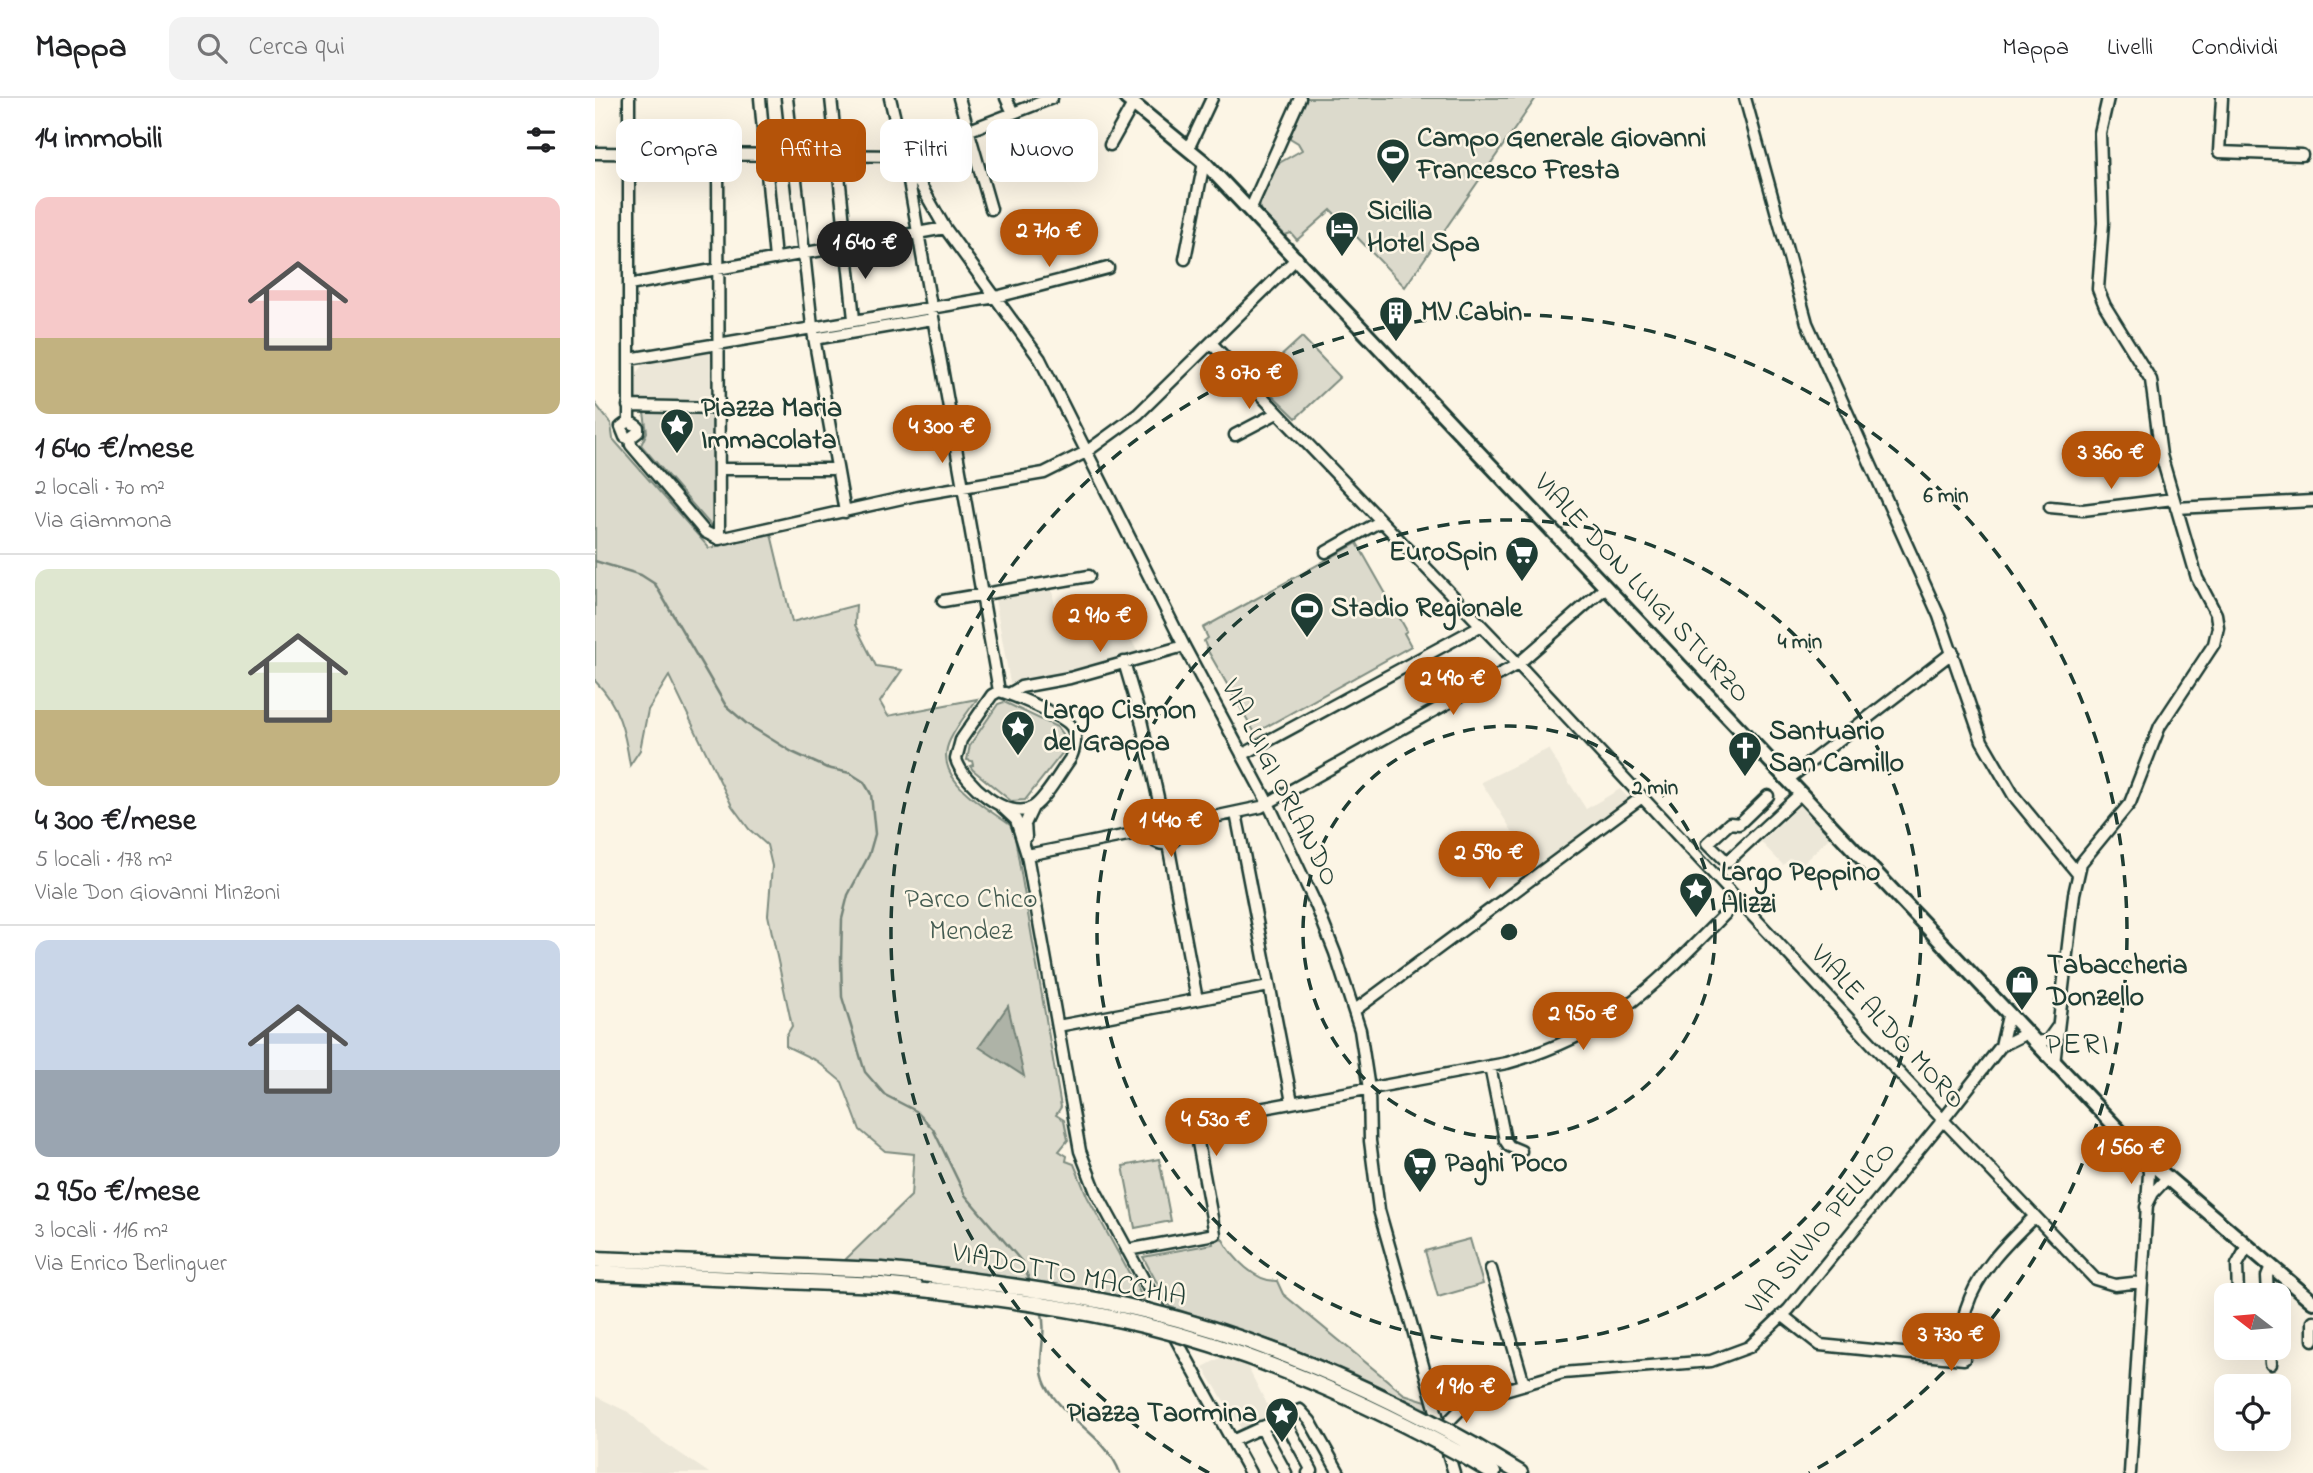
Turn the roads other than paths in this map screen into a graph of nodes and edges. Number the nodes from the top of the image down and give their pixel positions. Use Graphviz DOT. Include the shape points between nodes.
graph roads {
  1 [pos="629,98"];
  2 [pos="760,98"];
  3 [pos="787,98"];
  4 [pos="831,98"];
  5 [pos="890,98"];
  6 [pos="959,98"];
  7 [pos="1006,98"];
  8 [pos="1052,98"];
  9 [pos="1212,98"];
  10 [pos="1300,98"];
  11 [pos="1745,98"];
  12 [pos="2108,98"];
  13 [pos="2222,98"];
  14 [pos="1129,101"];
  15 [pos="1013,113"];
  16 [pos="629,119"];
  17 [pos="762,119"];
  18 [pos="789,119"];
  19 [pos="833,119"];
  20 [pos="894,119"];
  21 [pos="965,119"];
  22 [pos="972,128"];
  23 [pos="972,144"];
  24 [pos="1110,145"];
  25 [pos="1189,148"];
  26 [pos="595,153"];
  27 [pos="616,153"];
  28 [pos="2302,155"];
  29 [pos="1204,162"];
  30 [pos="629,182"];
  31 [pos="718,182"];
  32 [pos="768,182"];
  33 [pos="796,182"];
  34 [pos="840,182"];
  35 [pos="909,182"];
  36 [pos="918,182"];
  37 [pos="991,209"];
  38 [pos="1250,210"];
  39 [pos="945,228"];
  40 [pos="918,236"];
  41 [pos="846,247"];
  42 [pos="803,254"];
  43 [pos="1297,258"];
  44 [pos="775,259"];
  45 [pos="1185,259"];
  46 [pos="1108,268"];
  47 [pos="719,269"];
  48 [pos="629,285"];
  49 [pos="996,297"];
  50 [pos="930,307"];
  51 [pos="854,319"];
  52 [pos="932,319"];
  53 [pos="812,326"];
  54 [pos="814,340"];
  55 [pos="719,343"];
  56 [pos="1212,344"];
  57 [pos="632,357"];
  58 [pos="628,406"];
  59 [pos="719,408"];
  60 [pos="1277,413"];
  61 [pos="1235,435"];
  62 [pos="1086,452"];
  63 [pos="722,469"];
  64 [pos="837,469"];
  65 [pos="962,489"];
  66 [pos="2313,501"];
  67 [pos="2175,503"];
  68 [pos="2050,507"];
  69 [pos="845,512"];
  70 [pos="1379,522"];
  71 [pos="722,538"];
  72 [pos="1326,552"];
  73 [pos="1089,576"];
  74 [pos="1606,587"];
  75 [pos="980,595"];
  76 [pos="943,601"];
  77 [pos="1480,626"];
  78 [pos="1184,646"];
  79 [pos="1953,652"];
  80 [pos="1125,663"];
  81 [pos="1518,664"];
  82 [pos="1002,690"];
  83 [pos="1242,755"];
  84 [pos="1787,780"];
  85 [pos="1800,794"];
  86 [pos="1768,796"];
  87 [pos="1642,797"];
  88 [pos="1269,803"];
  89 [pos="1000,805"];
  90 [pos="1160,806"];
  91 [pos="1033,807"];
  92 [pos="1236,813"];
  93 [pos="1185,823"];
  94 [pos="1739,824"];
  95 [pos="1143,832"];
  96 [pos="1752,838"];
  97 [pos="1169,849"];
  98 [pos="1027,855"];
  99 [pos="2078,874"];
  100 [pos="1738,901"];
  101 [pos="1269,986"];
  102 [pos="1197,1000"];
  103 [pos="1355,1010"];
  104 [pos="2008,1016"];
  105 [pos="1058,1026"];
  106 [pos="2058,1026"];
  107 [pos="2030,1039"];
  108 [pos="2000,1046"];
  109 [pos="2054,1064"];
  110 [pos="1490,1066"];
  111 [pos="1369,1089"];
  112 [pos="1292,1102"];
  113 [pos="1943,1120"];
  114 [pos="1521,1151"];
  115 [pos="2147,1160"];
  116 [pos="2166,1179"];
  117 [pos="2145,1211"];
  118 [pos="2034,1217"];
  119 [pos="2247,1247"];
  120 [pos="1127,1250"];
  121 [pos="595,1259"];
  122 [pos="2271,1266"];
  123 [pos="1491,1269"];
  124 [pos="595,1273"];
  125 [pos="2141,1282"];
  126 [pos="2238,1283"];
  127 [pos="2267,1283"];
  128 [pos="2313,1302"];
  129 [pos="1782,1315"];
  130 [pos="2313,1321"];
  131 [pos="2313,1340"];
  132 [pos="2271,1360"];
  133 [pos="2271,1364"];
  134 [pos="1524,1384"];
  135 [pos="1429,1385"];
  136 [pos="1466,1399"];
  137 [pos="1436,1410"];
  138 [pos="1458,1411"];
  139 [pos="1282,1416"];
  140 [pos="1261,1427"];
  141 [pos="1444,1440"];
  142 [pos="1232,1441"];
  143 [pos="1472,1452"];
  144 [pos="1249,1473"];
  145 [pos="1286,1473"];
  146 [pos="1308,1473"];
  147 [pos="1339,1473"];
  148 [pos="1454,1473"];
  149 [pos="1493,1473"];
  150 [pos="1520,1473"];
  151 [pos="2130,1473"];
  1 -- 16 [label="street"];
  2 -- 17 [label="street"];
  3 -- 18 [label="street"];
  4 -- 19 [label="street"];
  5 -- 20 [label="street"];
  6 -- 21 [label="street"];
  7 -- 15 [label="street"];
  8 -- 15 [label="street"];
  9 -- 25 [label="street"];
  10 -- 38 [label="street"];
  11 -- 79 [label="street" via="1807,323"];
  12 -- 67 [label="street" via="2100,133 2103,223 2098,289 2151,380 2158,443"];
  13 -- 28 [label="street" via="2219,152"];
  14 -- 24 [label="street"];
  14 -- 25 [label="main road, VIALE DON LUIGI STURZO"];
  15 -- 22 [label="street"];
  23 -- 37 [label="street"];
  25 -- 29 [label="main road, VIALE DON LUIGI STURZO"];
  26 -- 27 [label="street"];
  29 -- 38 [label="main road, VIALE DON LUIGI STURZO"];
  29 -- 45 [label="street"];
  30 -- 48 [label="street"];
  31 -- 47 [label="street"];
  32 -- 44 [label="street"];
  33 -- 42 [label="street"];
  34 -- 41 [label="street"];
  35 -- 40 [label="street"];
  36 -- 39 [label="street, VIA LUIGI ORLANDO"];
  38 -- 43 [label="main road, VIALE DON LUIGI STURZO"];
  39 -- 40 [label="street"];
  39 -- 49 [label="street, VIA LUIGI ORLANDO"];
  40 -- 41 [label="street"];
  40 -- 50 [label="street"];
  41 -- 42 [label="street"];
  41 -- 51 [label="street"];
  42 -- 44 [label="street"];
  42 -- 53 [label="street"];
  43 -- 56 [label="street"];
  43 -- 74 [label="main road, VIALE DON LUIGI STURZO"];
  44 -- 47 [label="street"];
  46 -- 49 [label="street"];
  47 -- 48 [label="street"];
  47 -- 55 [label="street"];
  48 -- 57 [label="street"];
  49 -- 50 [label="street"];
  49 -- 62 [label="street, VIA LUIGI ORLANDO" via="1040,359"];
  50 -- 51 [label="street"];
  50 -- 52 [label="street"];
  51 -- 53 [label="street"];
  52 -- 54 [label="street"];
  52 -- 65 [label="street"];
  53 -- 54 [label="street"];
  53 -- 55 [label="street"];
  54 -- 64 [label="street"];
  55 -- 57 [label="street"];
  55 -- 59 [label="street"];
  56 -- 60 [label="street, VIALE ALDO MORO"];
  56 -- 62 [label="street" via="1138,414"];
  57 -- 58 [label="street"];
  58 -- 59 [label="street"];
  58 -- 71 [label="street" via="629,421 638,427 630,438 632,445 705,532"];
  59 -- 63 [label="street"];
  60 -- 61 [label="street"];
  60 -- 70 [label="street, VIALE ALDO MORO"];
  62 -- 65 [label="street" via="1044,472"];
  62 -- 78 [label="street, VIA LUIGI ORLANDO"];
  63 -- 64 [label="street"];
  63 -- 71 [label="street"];
  64 -- 69 [label="street"];
  65 -- 69 [label="street"];
  65 -- 75 [label="street"];
  66 -- 67 [label="street"];
  67 -- 68 [label="street" via="2083,510"];
  67 -- 99 [label="street" via="2197,578 2216,614 2217,635 2160,726 2130,803 2087,854"];
  69 -- 71 [label="street"];
  70 -- 72 [label="street"];
  70 -- 77 [label="street, VIALE ALDO MORO"];
  73 -- 75 [label="street"];
  74 -- 81 [label="street"];
  74 -- 84 [label="main road, VIALE DON LUIGI STURZO"];
  75 -- 76 [label="street"];
  75 -- 82 [label="street"];
  77 -- 81 [label="street, VIALE ALDO MORO"];
  77 -- 83 [label="street"];
  78 -- 80 [label="street"];
  78 -- 83 [label="street, VIA LUIGI ORLANDO"];
  79 -- 84 [label="street"];
  79 -- 99 [label="street" via="1990,758 2014,796"];
  80 -- 82 [label="street"];
  80 -- 90 [label="street"];
  81 -- 87 [label="street, VIALE ALDO MORO"];
  81 -- 88 [label="street"];
  82 -- 89 [label="street" via="992,695 961,740 956,759 967,780"];
  82 -- 91 [label="street" via="1067,722 1075,732 1070,759"];
  83 -- 88 [label="street, VIA LUIGI ORLANDO"];
  84 -- 85 [label="main road, VIALE DON LUIGI STURZO"];
  85 -- 96 [label="street"];
  85 -- 104 [label="main road, VIALE DON LUIGI STURZO"];
  86 -- 94 [label="street"];
  87 -- 100 [label="street, VIALE ALDO MORO"];
  87 -- 103 [label="street"];
  88 -- 92 [label="street"];
  88 -- 103 [label="street, VIA LUIGI ORLANDO" via="1316,905"];
  89 -- 91 [label="street" via="1012,810"];
  89 -- 98 [label="street" via="1016,820"];
  90 -- 93 [label="street"];
  90 -- 95 [label="street"];
  91 -- 98 [label="street" via="1025,824"];
  92 -- 93 [label="street"];
  92 -- 101 [label="street"];
  93 -- 97 [label="street"];
  94 -- 96 [label="street"];
  94 -- 96 [label="street" via="1730,823 1708,843 1727,862"];
  95 -- 97 [label="street"];
  95 -- 98 [label="street"];
  97 -- 102 [label="street"];
  98 -- 105 [label="street"];
  99 -- 106 [label="street"];
  100 -- 110 [label="street" via="1618,1015 1554,1049"];
  100 -- 113 [label="street, VIALE ALDO MORO"];
  101 -- 102 [label="street"];
  101 -- 112 [label="street"];
  102 -- 105 [label="street"];
  103 -- 111 [label="street, VIA LUIGI ORLANDO"];
  104 -- 107 [label="main road, VIALE DON LUIGI STURZO"];
  104 -- 108 [label="street"];
  105 -- 120 [label="street" via="1080,1151"];
  106 -- 107 [label="street" via="2048,1040"];
  106 -- 109 [label="street"];
  107 -- 108 [label="street"];
  107 -- 109 [label="main road, VIALE DON LUIGI STURZO"];
  108 -- 113 [label="street, VIA SILVIO PELLICO"];
  109 -- 115 [label="main road, VIALE DON LUIGI STURZO"];
  110 -- 111 [label="street"];
  110 -- 114 [label="street" via="1505,1140"];
  111 -- 112 [label="street"];
  111 -- 135 [label="street, VIA LUIGI ORLANDO" via="1379,1210"];
  112 -- 120 [label="street" via="1194,1121 1215,1234"];
  113 -- 118 [label="street, VIALE ALDO MORO"];
  113 -- 129 [label="street, VIA SILVIO PELLICO"];
  115 -- 116 [label="main road, VIALE DON LUIGI STURZO"];
  115 -- 117 [label="street"];
  116 -- 117 [label="street"];
  116 -- 119 [label="main road, VIALE DON LUIGI STURZO"];
  117 -- 125 [label="street"];
  118 -- 125 [label="street, VIALE ALDO MORO" via="2095,1279 2115,1285"];
  118 -- 129 [label="street" via="2001,1249 1982,1276 1966,1310 1964,1359 1820,1345"];
  119 -- 122 [label="main road, VIALE DON LUIGI STURZO"];
  119 -- 126 [label="street" via="2237,1265"];
  120 -- 142 [label="street"];
  121 -- 143 [label="highway, VIADOTTO MACCHIA, bridge" via="882,1270 1114,1304 1220,1332 1349,1381"];
  122 -- 127 [label="street"];
  122 -- 128 [label="main road, VIALE DON LUIGI STURZO"];
  123 -- 134 [label="street"];
  124 -- 143 [label="highway, VIADOTTO MACCHIA, bridge" via="881,1284 1112,1318 1216,1346 1343,1394"];
  125 -- 151 [label="street"];
  129 -- 134 [label="street, VIA SILVIO PELLICO" via="1749,1347 1725,1358 1563,1373"];
  130 -- 131 [label="street"];
  132 -- 133 [label="street"];
  134 -- 136 [label="street, VIA SILVIO PELLICO"];
  135 -- 136 [label="street" via="1447,1397"];
  135 -- 137 [label="street, VIA LUIGI ORLANDO"];
  136 -- 137 [label="street, VIA SILVIO PELLICO" via="1441,1404"];
  136 -- 138 [label="street"];
  137 -- 138 [label="street"];
  137 -- 141 [label="street, VIA LUIGI ORLANDO"];
  138 -- 141 [label="street"];
  139 -- 140 [label="street"];
  139 -- 146 [label="street" via="1312,1471"];
  139 -- 147 [label="street" via="1300,1410"];
  140 -- 142 [label="street"];
  140 -- 145 [label="street"];
  141 -- 148 [label="street, VIA LUIGI ORLANDO"];
  142 -- 144 [label="street"];
  143 -- 149 [label="highway"];
  143 -- 150 [label="highway"];
}
